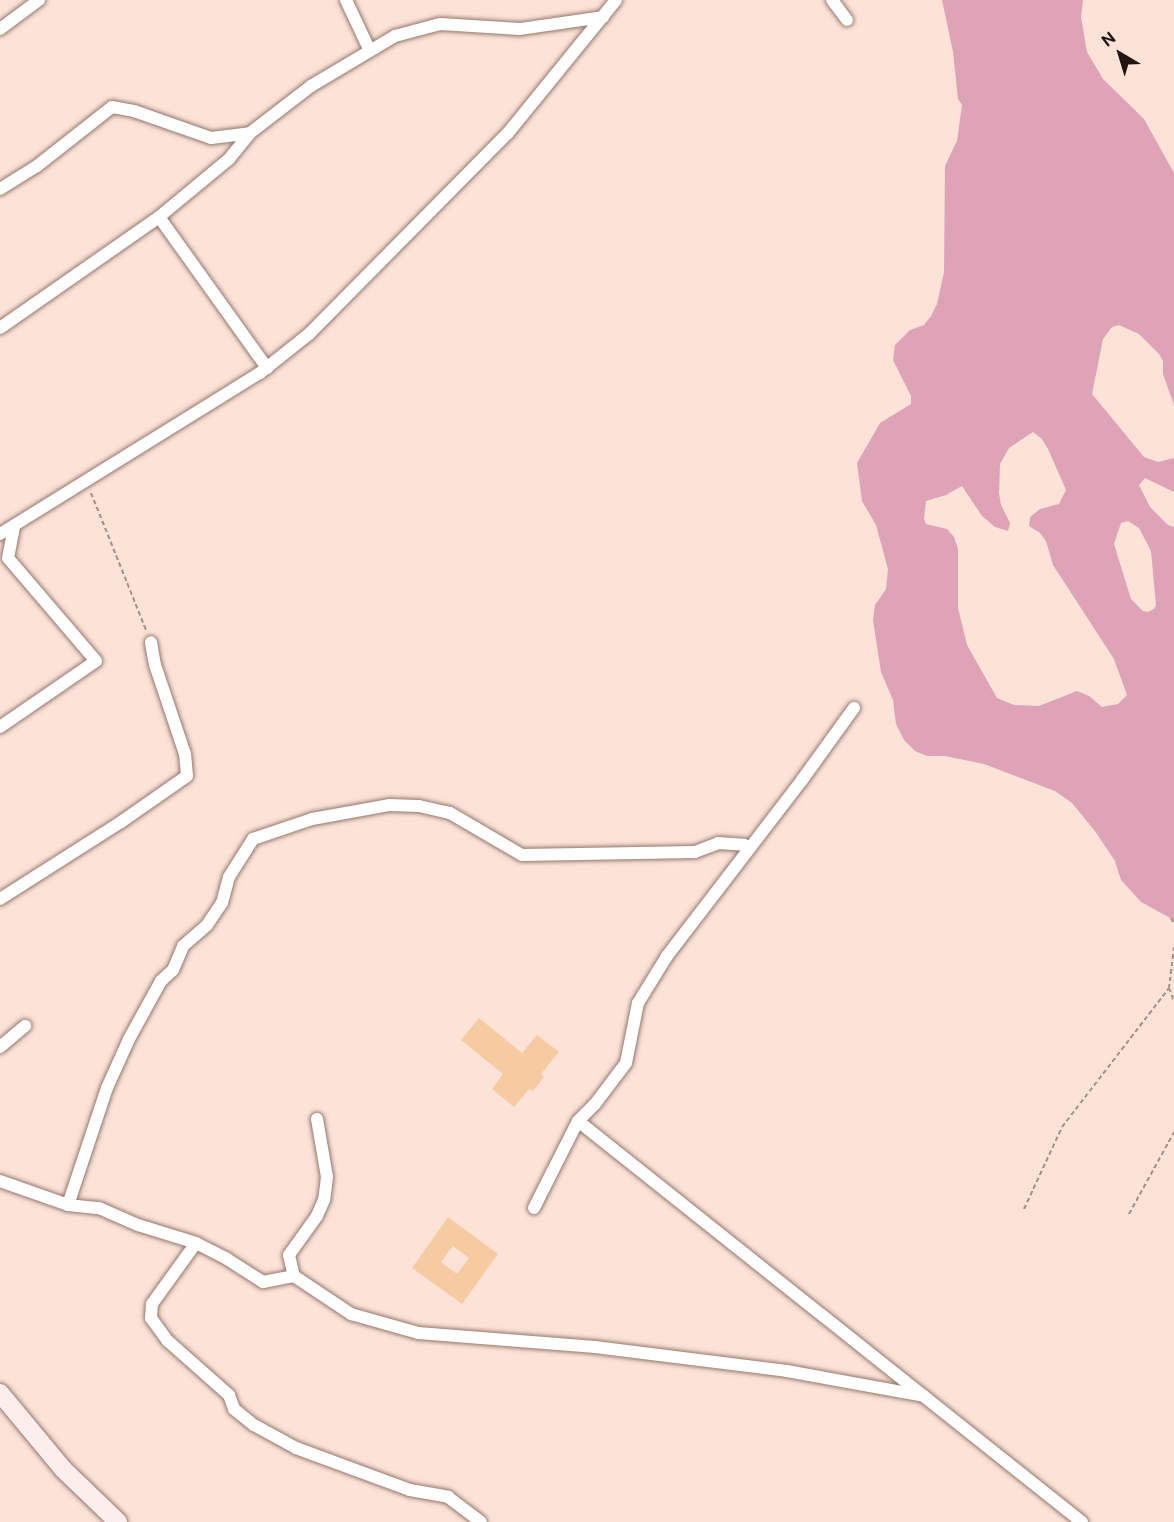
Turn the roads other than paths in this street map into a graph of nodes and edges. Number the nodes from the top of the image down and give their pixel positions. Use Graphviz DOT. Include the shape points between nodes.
graph roads {
  1 [pos="39,0"];
  2 [pos="346,0"];
  3 [pos="616,0"];
  4 [pos="832,0"];
  5 [pos="603,17"];
  6 [pos="847,20"];
  7 [pos="0,29"];
  8 [pos="370,51"];
  9 [pos="250,133"];
  10 [pos="0,189"];
  11 [pos="159,217"];
  12 [pos="0,328"];
  13 [pos="267,368"];
  14 [pos="14,526"];
  15 [pos="0,534"];
  16 [pos="151,642"];
  17 [pos="854,708"];
  18 [pos="0,728"];
  19 [pos="748,848"];
  20 [pos="0,899"];
  21 [pos="25,1026"];
  22 [pos="0,1047"];
  23 [pos="317,1119"];
  24 [pos="578,1121"];
  25 [pos="0,1181"];
  26 [pos="68,1205"];
  27 [pos="534,1208"];
  28 [pos="196,1244"];
  29 [pos="294,1276"];
  30 [pos="0,1393"];
  31 [pos="924,1396"];
  32 [pos="117,1522"];
  33 [pos="481,1522"];
  34 [pos="1082,1522"];
  1 -- 7 [label="street"];
  2 -- 8 [label="street"];
  3 -- 5 [label="street"];
  4 -- 6 [label="street"];
  5 -- 8 [label="street" via="519,29 440,24 395,36"];
  5 -- 13 [label="street" via="508,133 316,327"];
  8 -- 9 [label="street" via="311,86"];
  9 -- 10 [label="street" via="212,138 112,107 37,166"];
  9 -- 11 [label="street" via="229,159"];
  11 -- 12 [label="street"];
  11 -- 13 [label="street"];
  13 -- 14 [label="street"];
  14 -- 15 [label="street"];
  14 -- 18 [label="street" via="8,558 96,661"];
  16 -- 20 [label="street" via="185,754 187,776"];
  17 -- 19 [label="street"];
  19 -- 24 [label="street" via="667,956 638,1003 626,1064"];
  19 -- 26 [label="street" via="718,843 695,852 522,855 450,813 389,805 312,819 253,839 229,877 222,903 207,925 183,946 173,970 161,981 129,1039 107,1088"];
  21 -- 22 [label="street"];
  23 -- 29 [label="street" via="327,1177 324,1200 289,1255"];
  24 -- 27 [label="street"];
  24 -- 31 [label="street"];
  25 -- 26 [label="street"];
  26 -- 28 [label="street" via="99,1208"];
  28 -- 29 [label="street" via="263,1282"];
  28 -- 33 [label="street" via="152,1304 151,1318 168,1341 229,1395 234,1409 296,1448 410,1490 448,1497"];
  29 -- 31 [label="street" via="351,1314 418,1333 595,1347 787,1371"];
  30 -- 32 [label="main road" via="64,1470"];
  31 -- 34 [label="street"];
}
